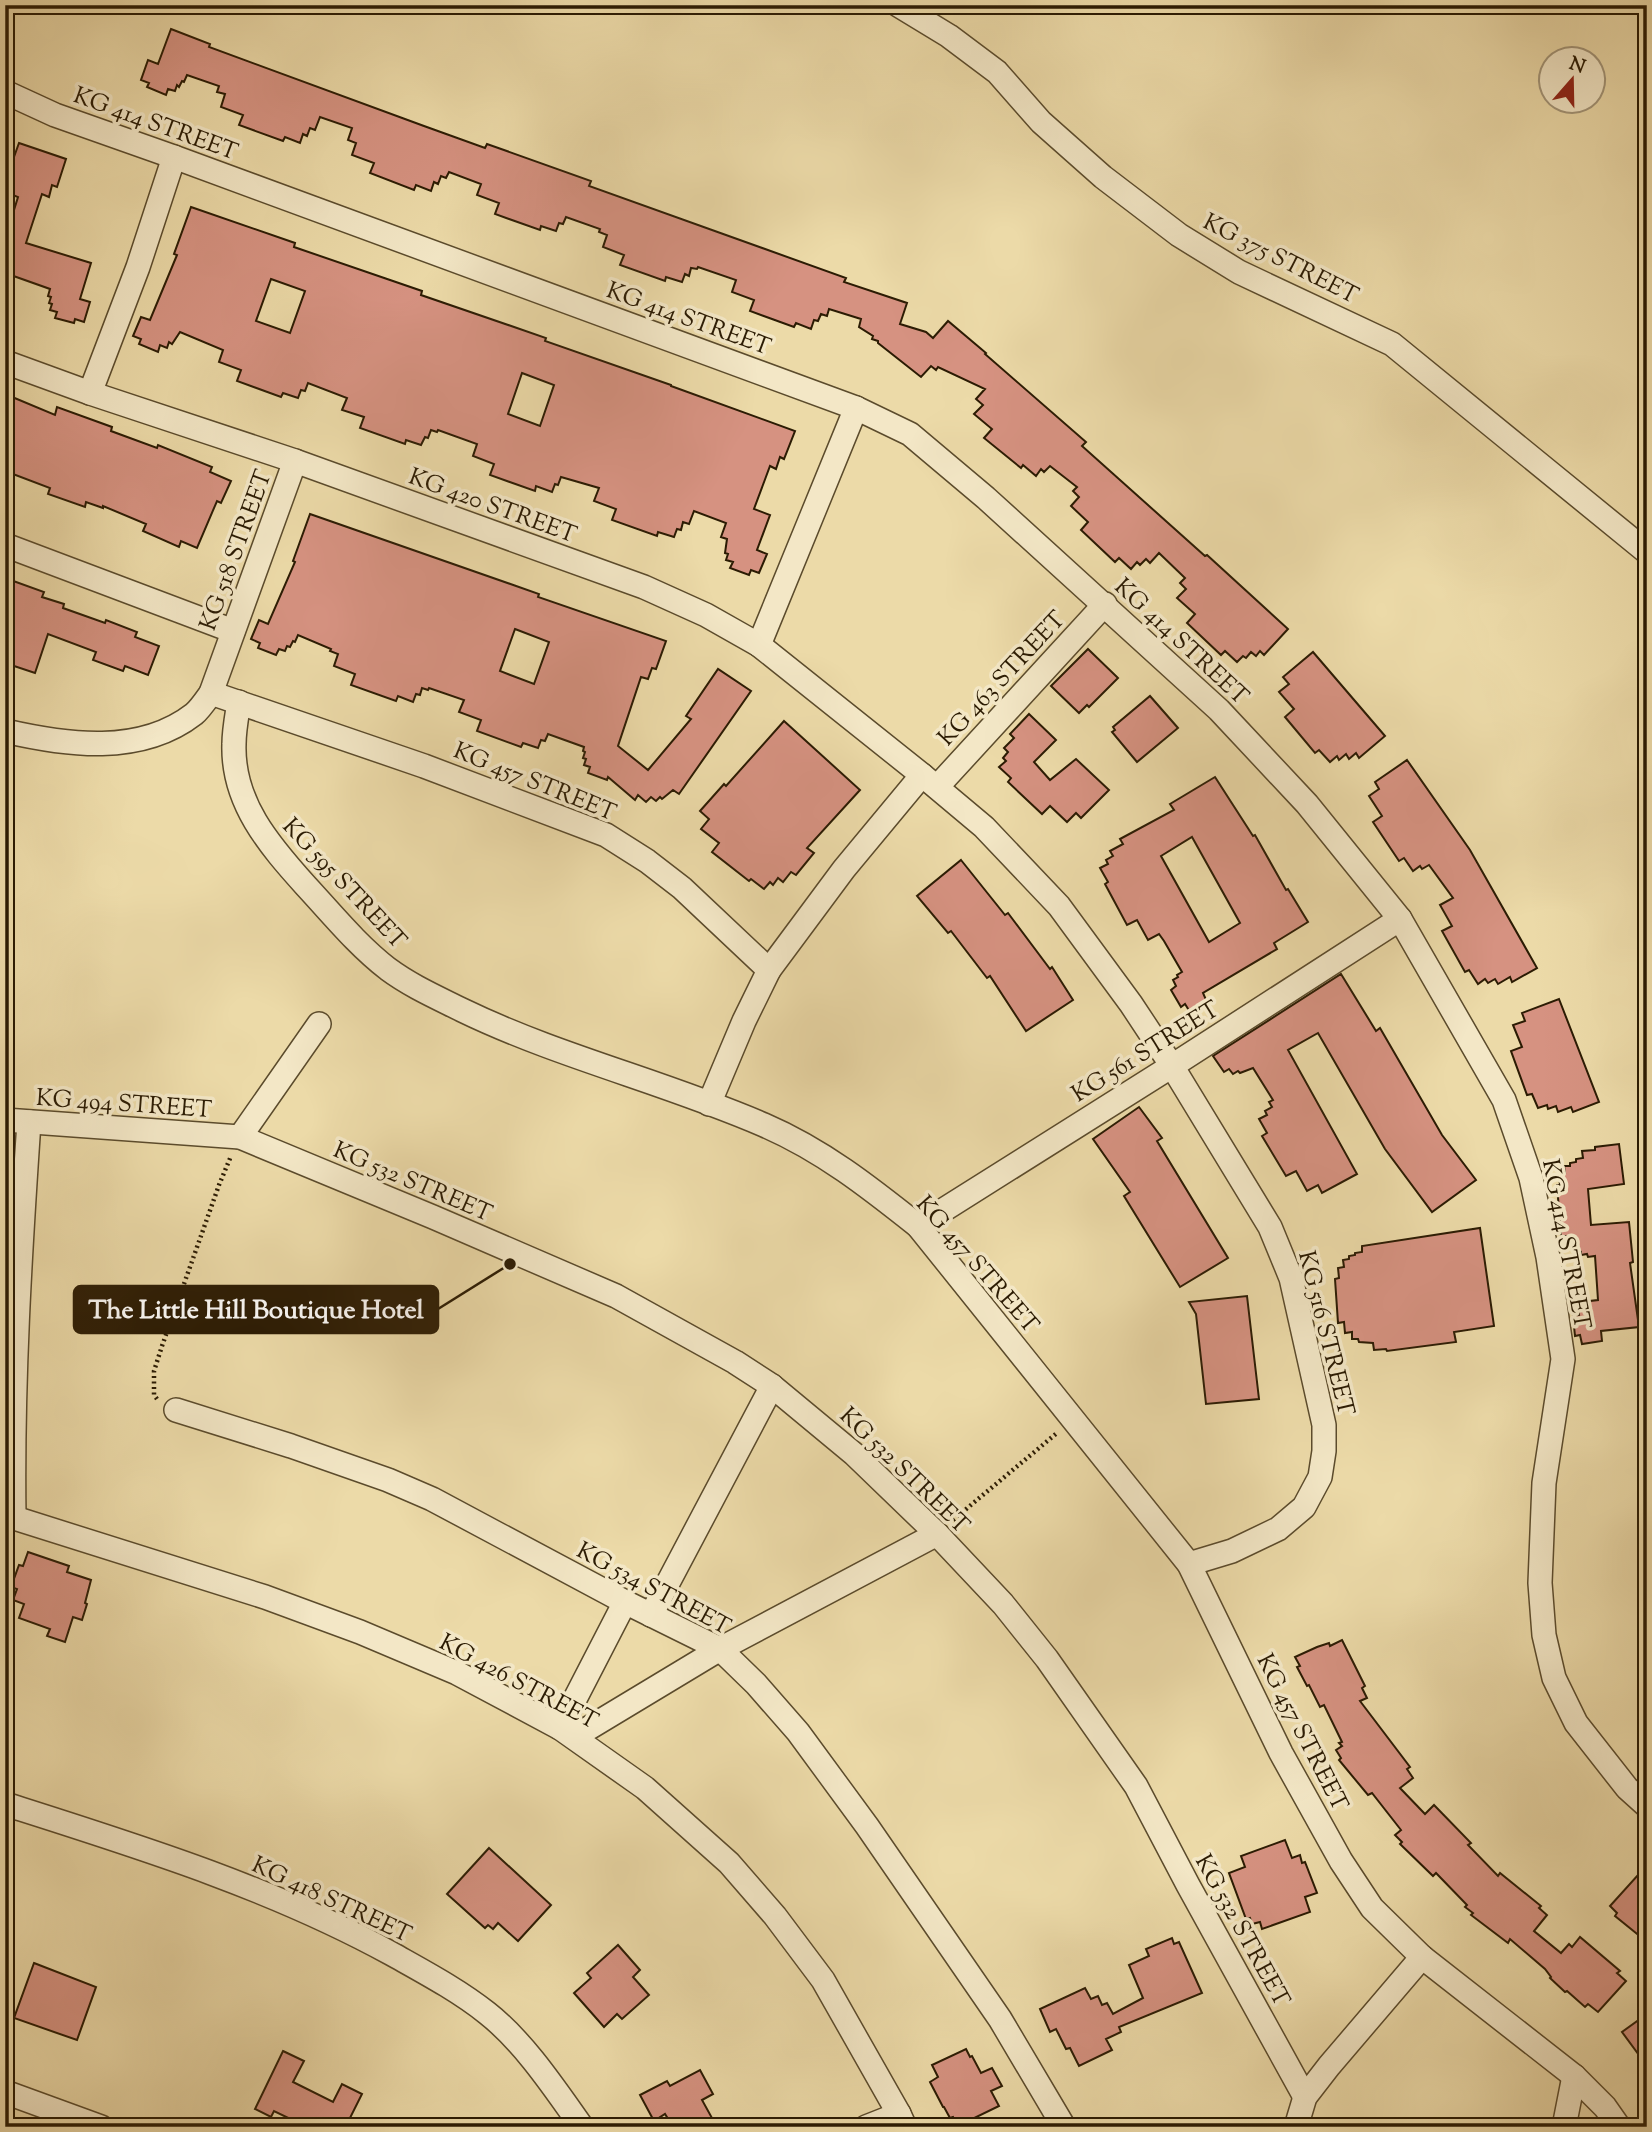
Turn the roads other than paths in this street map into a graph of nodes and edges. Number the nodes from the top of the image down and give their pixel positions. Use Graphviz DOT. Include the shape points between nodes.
graph roads {
  1 [pos="907,8"];
  2 [pos="5,92"];
  3 [pos="174,157"];
  4 [pos="5,362"];
  5 [pos="90,393"];
  6 [pos="856,408"];
  7 [pos="295,461"];
  8 [pos="5,545"];
  9 [pos="1647,552"];
  10 [pos="1105,604"];
  11 [pos="233,631"];
  12 [pos="760,645"];
  13 [pos="211,693"];
  14 [pos="239,702"];
  15 [pos="5,731"];
  16 [pos="929,781"];
  17 [pos="1400,919"];
  18 [pos="769,970"];
  19 [pos="319,1024"];
  20 [pos="1172,1066"];
  21 [pos="709,1104"];
  22 [pos="5,1120"];
  23 [pos="29,1122"];
  24 [pos="240,1137"];
  25 [pos="918,1226"];
  26 [pos="772,1386"];
  27 [pos="176,1410"];
  28 [pos="10,1516"];
  29 [pos="937,1534"];
  30 [pos="1189,1564"];
  31 [pos="625,1602"];
  32 [pos="651,1615"];
  33 [pos="720,1649"];
  34 [pos="567,1732"];
  35 [pos="5,1804"];
  36 [pos="1647,1806"];
  37 [pos="1422,1957"];
  38 [pos="1574,2076"];
  39 [pos="5,2092"];
  40 [pos="1305,2097"];
  41 [pos="902,2120"];
  42 [pos="101,2127"];
  43 [pos="582,2127"];
  44 [pos="866,2127"];
  45 [pos="1064,2127"];
  46 [pos="1296,2127"];
  47 [pos="1564,2127"];
  48 [pos="1619,2127"];
  1 -- 9 [label="street, KG 375 STREET" via="997,72 1041,122 1179,235 1239,272 1392,344"];
  2 -- 3 [label="street, KG 414 STREET" via="55,115"];
  3 -- 5 [label="street"];
  3 -- 6 [label="street, KG 414 STREET"];
  4 -- 5 [label="street, KG 420 STREET"];
  5 -- 7 [label="street, KG 420 STREET"];
  6 -- 10 [label="street, KG 414 STREET" via="910,434"];
  6 -- 12 [label="street"];
  7 -- 11 [label="street, KG 518 STREET"];
  7 -- 12 [label="street, KG 420 STREET" via="644,587"];
  8 -- 11 [label="street"];
  10 -- 16 [label="street, KG 463 STREET"];
  10 -- 17 [label="street, KG 414 STREET" via="1219,710 1307,804"];
  11 -- 13 [label="street, KG 518 STREET"];
  12 -- 16 [label="street, KG 420 STREET"];
  13 -- 14 [label="street, KG 457 STREET"];
  13 -- 15 [label="street" via="195,713 169,729 114,744 43,740"];
  14 -- 18 [label="street, KG 457 STREET" via="606,835 682,888"];
  14 -- 21 [label="street, KG 595 STREET" via="235,768 257,826 366,951 418,988 494,1025"];
  16 -- 18 [label="street, KG 463 STREET" via="844,869"];
  16 -- 20 [label="street, KG 516 STREET" via="984,827 1059,906"];
  17 -- 20 [label="street, KG 561 STREET"];
  17 -- 36 [label="street, KG 414 STREET" via="1504,1100 1531,1178 1563,1359 1544,1483 1540,1583 1544,1635 1554,1678 1576,1723"];
  18 -- 21 [label="street"];
  19 -- 24 [label="street"];
  20 -- 25 [label="street, KG 561 STREET"];
  20 -- 30 [label="street, KG 516 STREET" via="1270,1227 1291,1278 1324,1425 1320,1478 1304,1507 1250,1544"];
  21 -- 25 [label="street, KG 457 STREET" via="817,1151"];
  22 -- 23 [label="street, KG 494 STREET"];
  23 -- 24 [label="street, KG 494 STREET"];
  23 -- 28 [label="street"];
  24 -- 26 [label="street, KG 532 STREET" via="617,1296"];
  25 -- 30 [label="street, KG 457 STREET"];
  26 -- 29 [label="street, KG 532 STREET" via="854,1454"];
  26 -- 32 [label="street"];
  27 -- 31 [label="street, KG 534 STREET" via="291,1446 432,1499"];
  28 -- 34 [label="street, KG 426 STREET" via="360,1632 457,1673"];
  29 -- 33 [label="street"];
  29 -- 40 [label="street, KG 532 STREET" via="1025,1631 1136,1786"];
  30 -- 37 [label="street, KG 457 STREET" via="1281,1753 1342,1861 1372,1908"];
  31 -- 32 [label="street, KG 534 STREET"];
  31 -- 34 [label="street"];
  32 -- 33 [label="street, KG 534 STREET"];
  33 -- 34 [label="street"];
  33 -- 45 [label="street, KG 534 STREET" via="798,1732 875,1837 1000,2019"];
  34 -- 41 [label="street, KG 426 STREET" via="645,1788 729,1863 775,1916 823,1980"];
  35 -- 43 [label="street, KG 418 STREET" via="248,1887 364,1939 442,1982 488,2014 522,2049"];
  37 -- 38 [label="street, KG 457 STREET"];
  37 -- 40 [label="street"];
  38 -- 47 [label="street"];
  38 -- 48 [label="street, KG 457 STREET"];
  39 -- 42 [label="street"];
  40 -- 46 [label="street"];
  41 -- 44 [label="street"];
}
